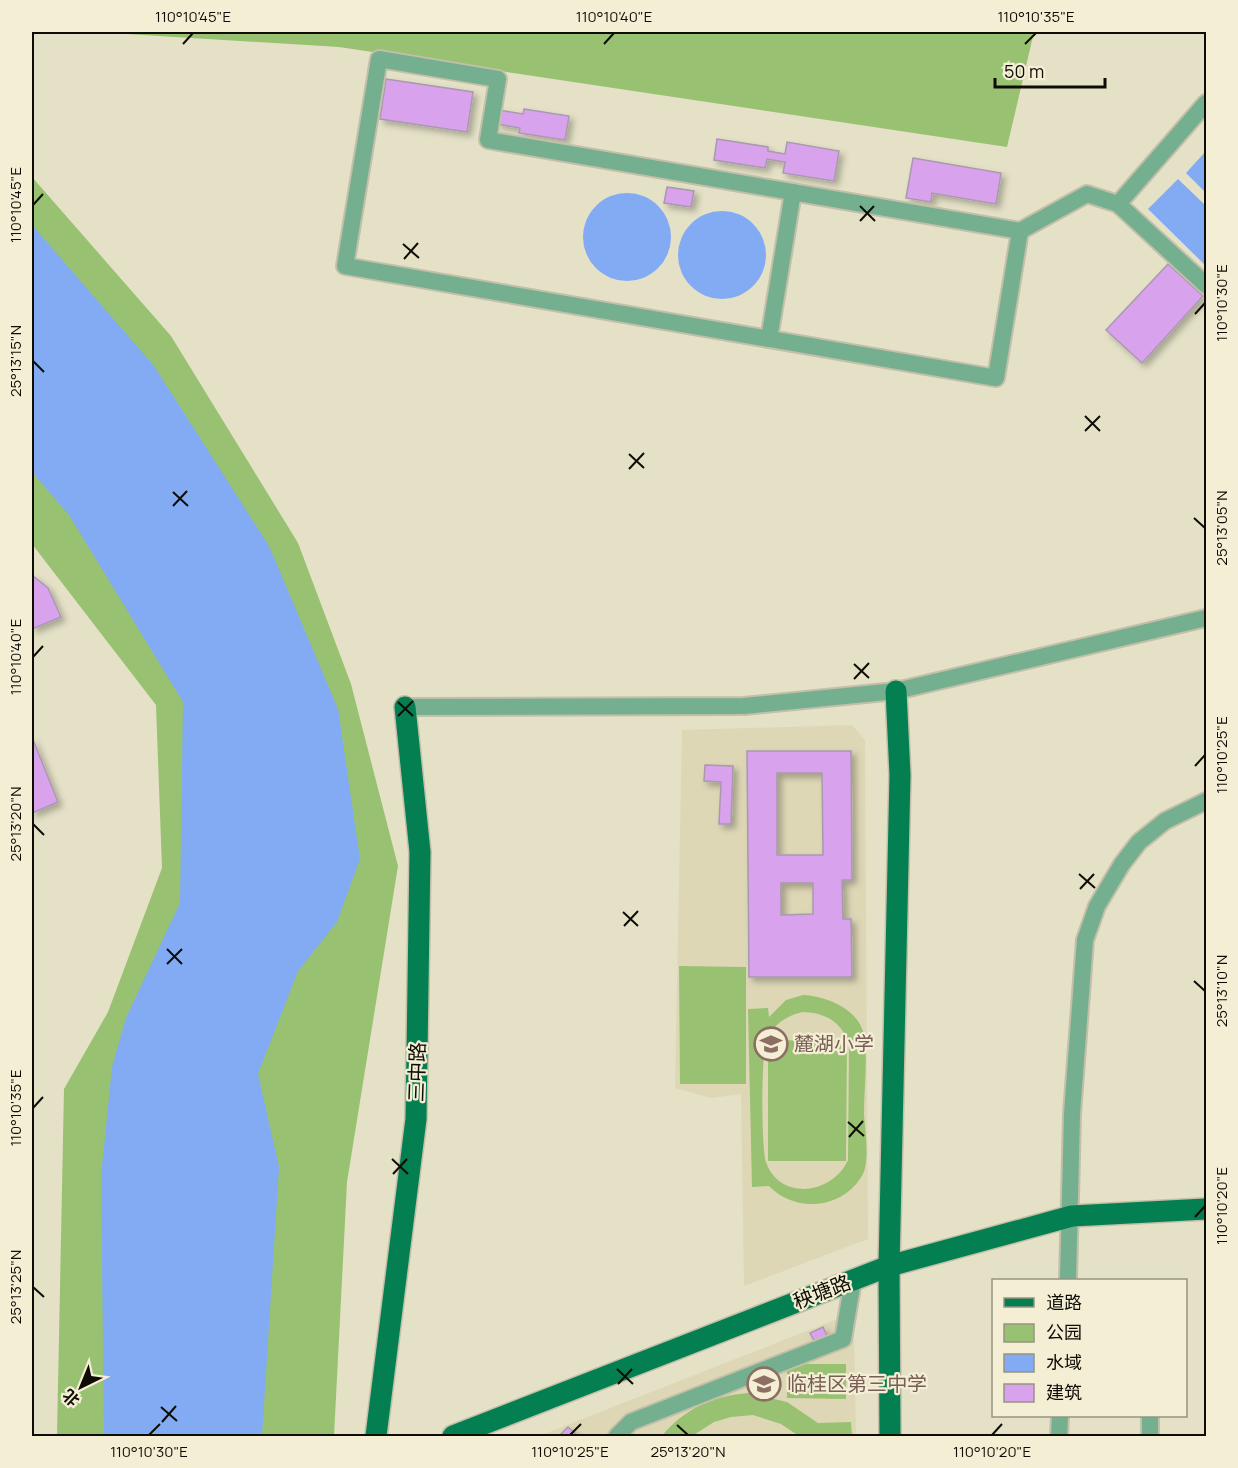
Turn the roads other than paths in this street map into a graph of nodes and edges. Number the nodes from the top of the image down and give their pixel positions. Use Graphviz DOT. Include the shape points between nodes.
graph roads {
  1 [pos="1206,103"];
  2 [pos="794,192"];
  3 [pos="1118,204"];
  4 [pos="1020,231"];
  5 [pos="1206,285"];
  6 [pos="769,339"];
  7 [pos="1206,618"];
  8 [pos="896,691"];
  9 [pos="405,706"];
  10 [pos="1206,801"];
  11 [pos="1206,1209"];
  12 [pos="1072,1216"];
  13 [pos="889,1266"];
  14 [pos="1068,1279"];
  15 [pos="853,1281"];
  16 [pos="1060,1417"];
  17 [pos="1150,1417"];
  18 [pos="376,1437"];
  19 [pos="453,1437"];
  20 [pos="617,1437"];
  21 [pos="890,1437"];
  22 [pos="1059,1437"];
  23 [pos="1150,1437"];
  1 -- 3 [label="street"];
  2 -- 4 [label="street"];
  2 -- 6 [label="street"];
  2 -- 6 [label="street" via="488,140 498,79 379,59 345,266"];
  3 -- 4 [label="street" via="1088,194"];
  3 -- 5 [label="street"];
  4 -- 6 [label="street" via="996,378"];
  7 -- 8 [label="street"];
  8 -- 9 [label="street" via="744,706"];
  8 -- 13 [label="main road" via="900,775"];
  9 -- 18 [label="main road, 三中路" via="420,852 416,1108"];
  10 -- 12 [label="street" via="1165,821 1139,842 1096,906 1085,940 1072,1114"];
  11 -- 12 [label="main road, 秧塘路"];
  12 -- 13 [label="main road, 秧塘路"];
  12 -- 14 [label="street"];
  13 -- 15 [label="main road, 秧塘路"];
  13 -- 21 [label="main road"];
  15 -- 19 [label="main road, 秧塘路"];
  15 -- 20 [label="street" via="843,1339 631,1422"];
  16 -- 22 [label="street"];
  17 -- 23 [label="street"];
}
